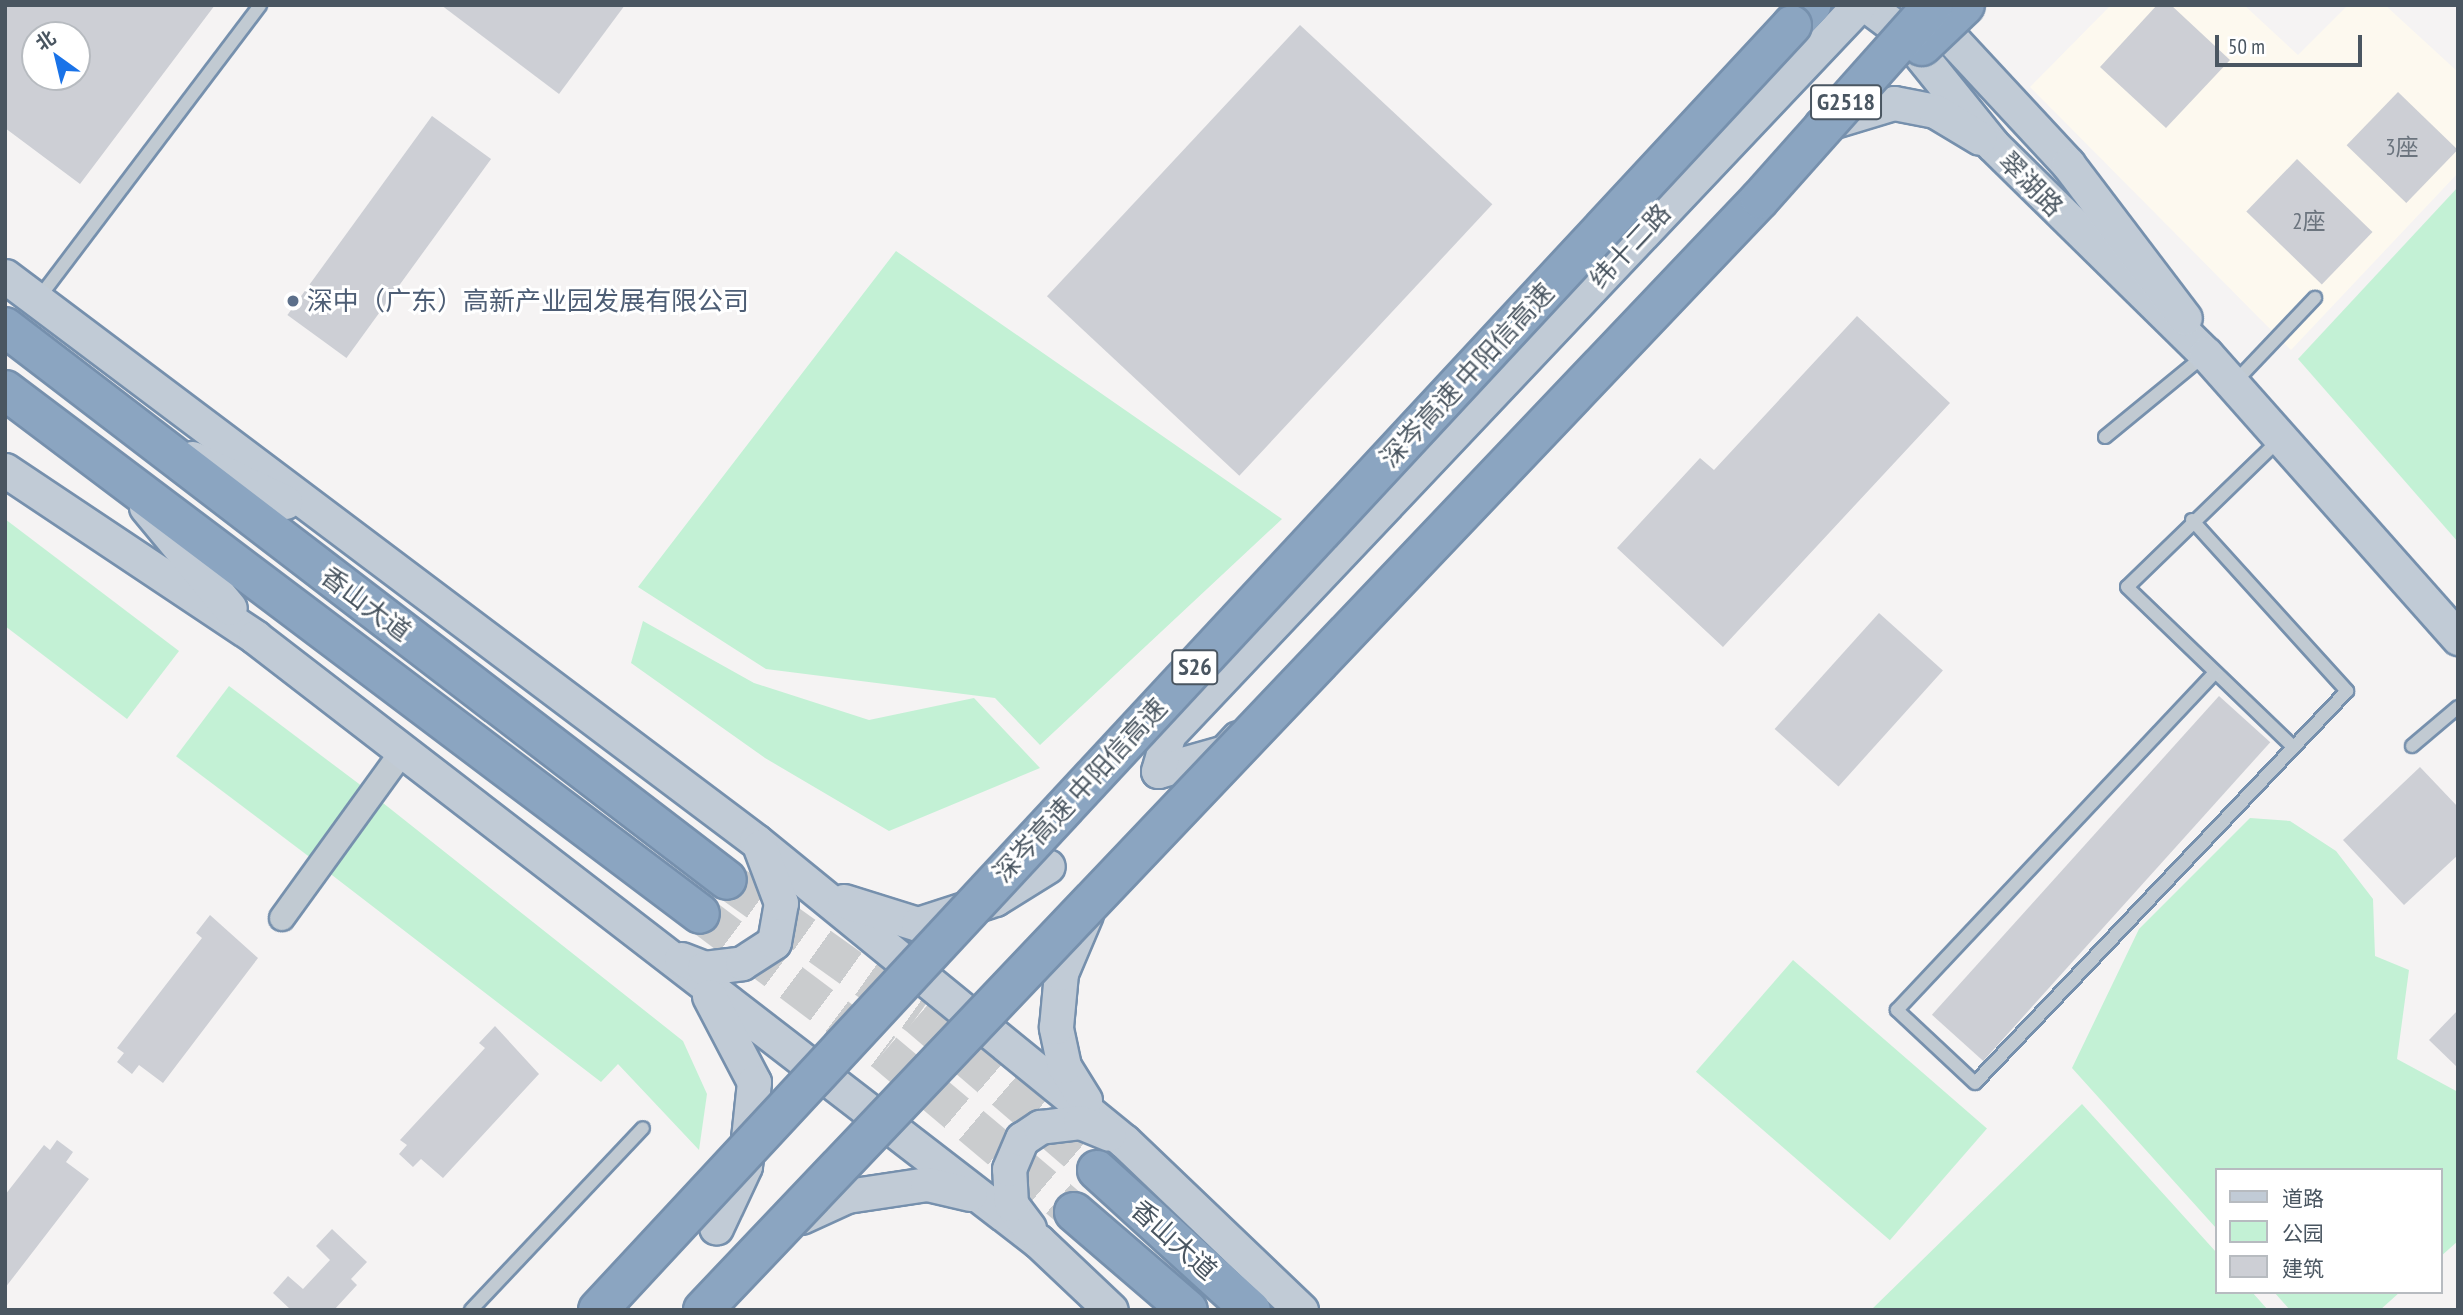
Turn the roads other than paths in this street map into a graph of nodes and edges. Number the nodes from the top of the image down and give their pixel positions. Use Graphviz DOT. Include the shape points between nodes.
graph roads {
  1 [pos="260,5"];
  2 [pos="1859,5"];
  3 [pos="1866,5"];
  4 [pos="1967,5"];
  5 [pos="1799,10"];
  6 [pos="1921,11"];
  7 [pos="2006,96"];
  8 [pos="1755,115"];
  9 [pos="1809,130"];
  10 [pos="1993,145"];
  11 [pos="1760,199"];
  12 [pos="5,276"];
  13 [pos="2315,298"];
  14 [pos="38,300"];
  15 [pos="5,327"];
  16 [pos="2206,354"];
  17 [pos="2232,385"];
  18 [pos="5,390"];
  19 [pos="2105,437"];
  20 [pos="2281,438"];
  21 [pos="151,439"];
  22 [pos="5,470"];
  23 [pos="120,476"];
  24 [pos="2192,520"];
  25 [pos="345,529"];
  26 [pos="255,637"];
  27 [pos="2458,638"];
  28 [pos="2214,674"];
  29 [pos="2458,707"];
  30 [pos="2412,746"];
  31 [pos="2293,747"];
  32 [pos="403,751"];
  33 [pos="756,841"];
  34 [pos="1048,866"];
  35 [pos="1107,879"];
  36 [pos="727,880"];
  37 [pos="818,891"];
  38 [pos="700,914"];
  39 [pos="282,918"];
  40 [pos="680,962"];
  41 [pos="1095,1117"];
  42 [pos="643,1128"];
  43 [pos="1124,1140"];
  44 [pos="1097,1170"];
  45 [pos="981,1196"];
  46 [pos="1074,1212"];
  47 [pos="801,1217"];
  48 [pos="716,1228"];
  49 [pos="1038,1241"];
  50 [pos="471,1310"];
  51 [pos="598,1310"];
  52 [pos="703,1310"];
  53 [pos="1111,1310"];
  54 [pos="1188,1310"];
  55 [pos="1251,1310"];
  56 [pos="1301,1310"];
  1 -- 14 [label="lane"];
  2 -- 8 [label="main road, 纬十二路"];
  3 -- 6 [label="main road, 翠湖路"];
  4 -- 7 [label="main road" via="1967,40"];
  4 -- 11 [label="highway, bridge"];
  5 -- 8 [label="main road"];
  5 -- 51 [label="highway, 深岑高速 中阳信高速 / S26, bridge"];
  6 -- 7 [label="main road, 翠湖路"];
  6 -- 9 [label="main road"];
  6 -- 10 [label="main road, 翠湖路"];
  6 -- 11 [label="highway, G2518, bridge"];
  7 -- 16 [label="main road, 翠湖路" via="2162,280"];
  8 -- 9 [label="main road, 纬十二路" via="1168,735 1158,771 1225,752"];
  9 -- 10 [label="main road" via="1894,103 1935,111"];
  10 -- 16 [label="main road, 翠湖路"];
  11 -- 52 [label="highway, bridge"];
  12 -- 14 [label="main road"];
  13 -- 17 [label="lane"];
  14 -- 25 [label="main road"];
  15 -- 21 [label="highway, 香山大道"];
  16 -- 17 [label="main road, 翠湖路"];
  16 -- 19 [label="lane"];
  17 -- 20 [label="main road, 翠湖路"];
  18 -- 23 [label="highway, 香山大道"];
  20 -- 24 [label="lane"];
  20 -- 27 [label="main road, 翠湖路"];
  21 -- 25 [label="main road"];
  21 -- 36 [label="highway, 香山大道"];
  22 -- 26 [label="main road"];
  23 -- 26 [label="main road"];
  23 -- 38 [label="highway, 香山大道"];
  24 -- 28 [label="lane" via="2127,587"];
  24 -- 31 [label="lane" via="2347,691"];
  25 -- 33 [label="main road"];
  26 -- 32 [label="main road"];
  28 -- 31 [label="lane"];
  28 -- 31 [label="lane" via="1897,1010 1975,1083"];
  29 -- 30 [label="lane"];
  32 -- 39 [label="street"];
  32 -- 40 [label="main road"];
  33 -- 37 [label="main road"];
  33 -- 40 [label="main road" via="781,903 774,942 742,963 704,968"];
  34 -- 37 [label="main road" via="995,899 918,923"];
  35 -- 41 [label="main road" via="1074,934 1061,973 1056,1027 1064,1066"];
  37 -- 41 [label="main road"];
  40 -- 45 [label="main road"];
  40 -- 48 [label="main road" via="740,1044 754,1082 745,1166"];
  41 -- 43 [label="main road"];
  42 -- 50 [label="lane"];
  43 -- 49 [label="main road" via="1080,1122 1040,1127 1022,1139 1009,1169 1011,1204"];
  43 -- 56 [label="main road"];
  44 -- 55 [label="highway, 香山大道"];
  45 -- 47 [label="main road" via="927,1184 847,1196"];
  45 -- 49 [label="main road"];
  46 -- 54 [label="highway, 香山大道"];
  49 -- 53 [label="main road"];
}
